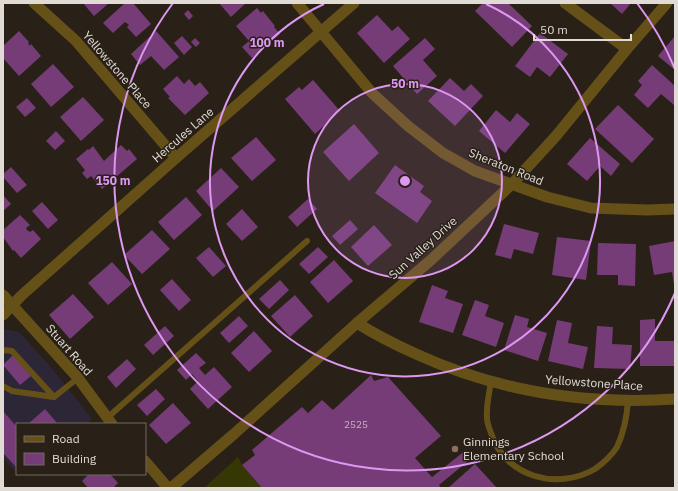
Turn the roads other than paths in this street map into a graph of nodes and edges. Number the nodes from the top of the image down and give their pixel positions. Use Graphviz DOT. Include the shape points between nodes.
graph roads {
  1 [pos="34,3"];
  2 [pos="297,3"];
  3 [pos="354,3"];
  4 [pos="565,3"];
  5 [pos="667,3"];
  6 [pos="322,32"];
  7 [pos="627,49"];
  8 [pos="176,158"];
  9 [pos="512,184"];
  10 [pos="675,209"];
  11 [pos="307,241"];
  12 [pos="3,295"];
  13 [pos="8,304"];
  14 [pos="3,315"];
  15 [pos="357,323"];
  16 [pos="3,350"];
  17 [pos="78,378"];
  18 [pos="491,382"];
  19 [pos="3,386"];
  20 [pos="54,397"];
  21 [pos="675,399"];
  22 [pos="628,400"];
  23 [pos="110,421"];
  24 [pos="146,462"];
  25 [pos="170,488"];
  1 -- 8 [label="street, Yellowstone Place" via="76,41"];
  2 -- 6 [label="street, Sheraton Road"];
  3 -- 6 [label="street, Hercules Lane"];
  4 -- 7 [label="street"];
  5 -- 7 [label="street, Sun Valley Drive"];
  6 -- 8 [label="street, Hercules Lane"];
  6 -- 9 [label="street, Sheraton Road" via="372,93 408,126 443,153 475,171"];
  7 -- 9 [label="street, Sun Valley Drive" via="556,136"];
  8 -- 13 [label="street, Hercules Lane"];
  9 -- 10 [label="street, Sheraton Road" via="546,197 591,208"];
  9 -- 15 [label="street, Sun Valley Drive" via="431,260"];
  11 -- 23 [label="lane"];
  12 -- 13 [label="street, Stuart Road"];
  13 -- 14 [label="street, Hercules Lane"];
  13 -- 17 [label="street, Stuart Road"];
  15 -- 18 [label="street, Yellowstone Place" via="376,335 438,364"];
  15 -- 25 [label="street, Sun Valley Drive"];
  16 -- 20 [label="lane" via="12,351"];
  17 -- 20 [label="lane"];
  17 -- 23 [label="street, Stuart Road"];
  18 -- 22 [label="street, Yellowstone Place" via="540,393"];
  18 -- 22 [label="lane" via="487,418 493,441 508,463 536,479 550,481 576,479 600,466 616,449 625,427"];
  19 -- 20 [label="lane" via="12,391"];
  21 -- 22 [label="street, Yellowstone Place"];
  24 -- 25 [label="street"];
}
